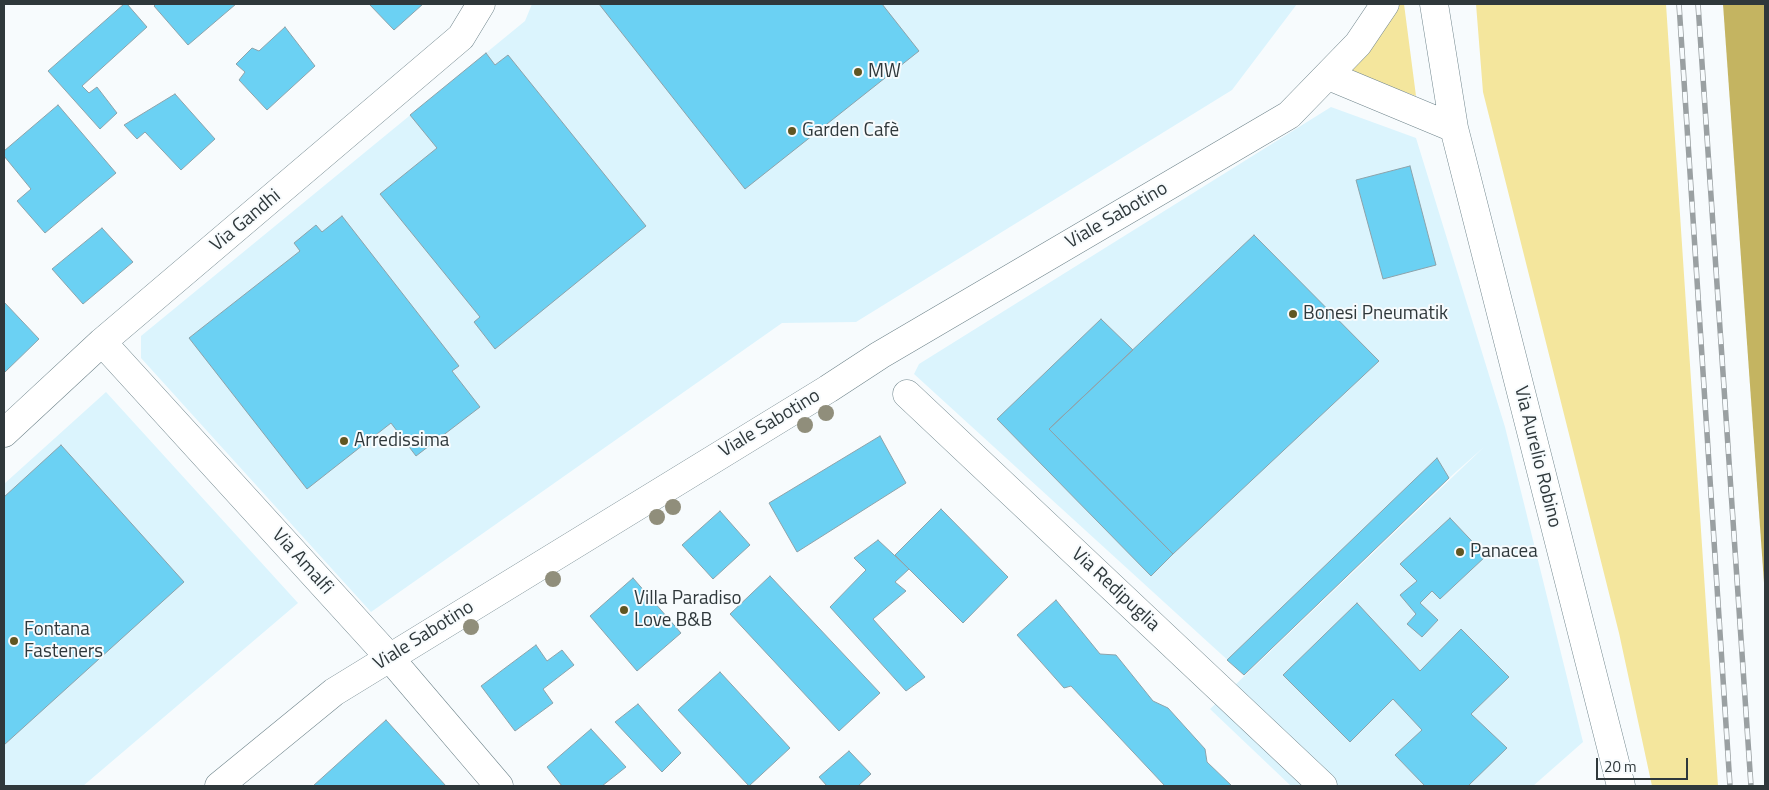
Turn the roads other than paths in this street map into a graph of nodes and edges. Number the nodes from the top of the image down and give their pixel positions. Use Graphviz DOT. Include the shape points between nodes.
graph roads {
  1 [pos="481,4"];
  2 [pos="1385,4"];
  3 [pos="1434,4"];
  4 [pos="1329,76"];
  5 [pos="1454,128"];
  6 [pos="102,342"];
  7 [pos="907,394"];
  8 [pos="4,433"];
  9 [pos="389,657"];
  10 [pos="219,786"];
  11 [pos="499,786"];
  12 [pos="1323,786"];
  13 [pos="1621,786"];
  1 -- 6 [label="street, Via Gandhi" via="461,37"];
  2 -- 4 [label="street" via="1358,44"];
  3 -- 5 [label="street, Via Aurelio Robino"];
  4 -- 5 [label="street"];
  4 -- 9 [label="street, Viale Sabotino" via="1289,115 880,355"];
  5 -- 13 [label="street, Via Aurelio Robino"];
  6 -- 8 [label="street, Via Gandhi"];
  6 -- 9 [label="street, Via Amalfi"];
  7 -- 12 [label="street, Via Redipuglia"];
  9 -- 10 [label="street, Viale Sabotino" via="334,692"];
  9 -- 11 [label="street, Via Amalfi"];
}
